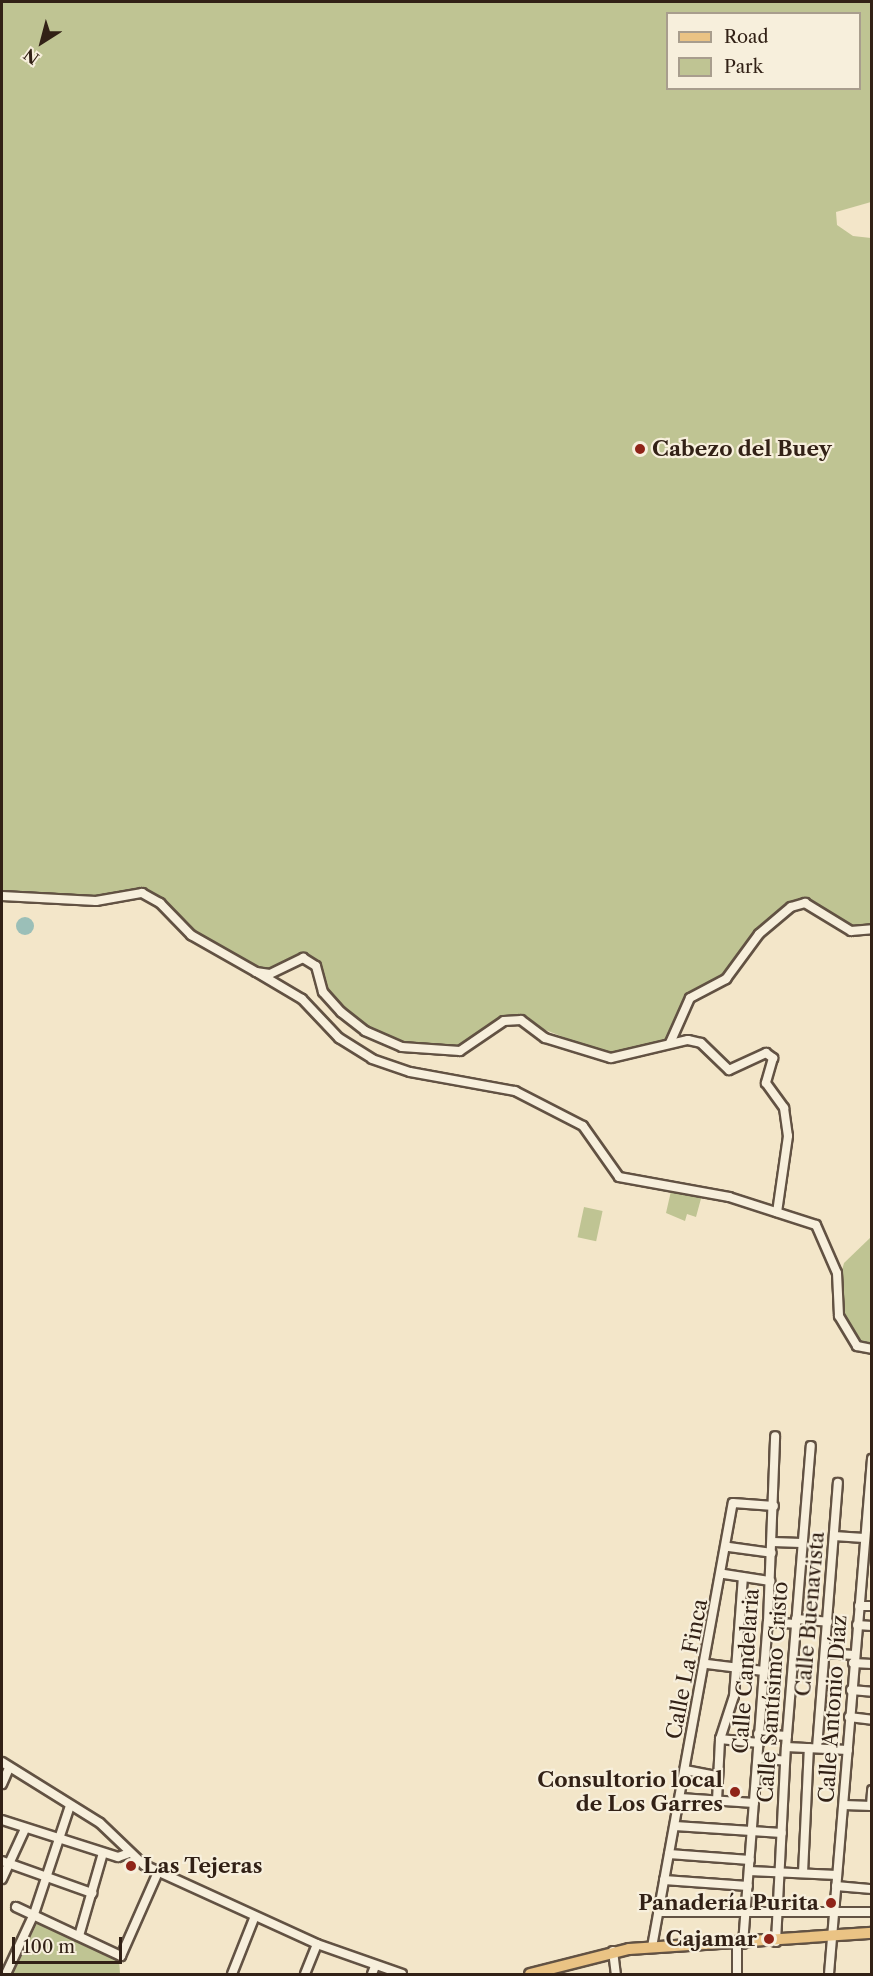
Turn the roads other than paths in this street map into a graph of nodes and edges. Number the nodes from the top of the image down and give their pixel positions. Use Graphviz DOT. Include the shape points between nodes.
graph roads {
  1 [pos="2,896"];
  2 [pos="872,929"];
  3 [pos="256,972"];
  4 [pos="670,1043"];
  5 [pos="777,1212"];
  6 [pos="872,1350"];
  7 [pos="775,1436"];
  8 [pos="811,1446"];
  9 [pos="872,1459"];
  10 [pos="838,1483"];
  11 [pos="869,1488"];
  12 [pos="774,1506"];
  13 [pos="869,1507"];
  14 [pos="834,1536"];
  15 [pos="864,1538"];
  16 [pos="773,1542"];
  17 [pos="801,1543"];
  18 [pos="729,1546"];
  19 [pos="772,1553"];
  20 [pos="862,1569"];
  21 [pos="872,1569"];
  22 [pos="724,1574"];
  23 [pos="743,1577"];
  24 [pos="770,1581"];
  25 [pos="859,1606"];
  26 [pos="872,1606"];
  27 [pos="768,1622"];
  28 [pos="796,1622"];
  29 [pos="828,1622"];
  30 [pos="857,1625"];
  31 [pos="872,1626"];
  32 [pos="825,1653"];
  33 [pos="853,1659"];
  34 [pos="707,1664"];
  35 [pos="872,1664"];
  36 [pos="736,1668"];
  37 [pos="764,1671"];
  38 [pos="851,1690"];
  39 [pos="872,1692"];
  40 [pos="849,1717"];
  41 [pos="872,1720"];
  42 [pos="787,1736"];
  43 [pos="720,1739"];
  44 [pos="758,1739"];
  45 [pos="786,1747"];
  46 [pos="813,1748"];
  47 [pos="848,1750"];
  48 [pos="758,1758"];
  49 [pos="785,1761"];
  50 [pos="5,1765"];
  51 [pos="685,1770"];
  52 [pos="717,1776"];
  53 [pos="2,1784"];
  54 [pos="872,1790"];
  55 [pos="680,1798"];
  56 [pos="717,1801"];
  57 [pos="754,1803"];
  58 [pos="844,1805"];
  59 [pos="70,1806"];
  60 [pos="871,1806"];
  61 [pos="2,1820"];
  62 [pos="675,1826"];
  63 [pos="25,1829"];
  64 [pos="752,1833"];
  65 [pos="782,1833"];
  66 [pos="55,1840"];
  67 [pos="103,1852"];
  68 [pos="129,1853"];
  69 [pos="669,1854"];
  70 [pos="750,1860"];
  71 [pos="5,1862"];
  72 [pos="749,1870"];
  73 [pos="158,1872"];
  74 [pos="780,1873"];
  75 [pos="803,1873"];
  76 [pos="837,1875"];
  77 [pos="45,1876"];
  78 [pos="2,1879"];
  79 [pos="664,1880"];
  80 [pos="748,1886"];
  81 [pos="836,1886"];
  82 [pos="872,1889"];
  83 [pos="92,1893"];
  84 [pos="16,1906"];
  85 [pos="777,1910"];
  86 [pos="745,1911"];
  87 [pos="835,1911"];
  88 [pos="658,1912"];
  89 [pos="869,1912"];
  90 [pos="34,1914"];
  91 [pos="255,1916"];
  92 [pos="872,1933"];
  93 [pos="79,1936"];
  94 [pos="832,1937"];
  95 [pos="776,1942"];
  96 [pos="317,1944"];
  97 [pos="740,1945"];
  98 [pos="652,1947"];
  99 [pos="613,1951"];
  100 [pos="374,1970"];
  101 [pos="6,1974"];
  102 [pos="232,1974"];
  103 [pos="305,1974"];
  104 [pos="400,1974"];
  105 [pos="530,1974"];
  106 [pos="615,1974"];
  107 [pos="737,1974"];
  108 [pos="829,1974"];
  1 -- 3 [label="street" via="96,901 142,893 160,903 191,936"];
  2 -- 4 [label="street" via="851,931 805,903 791,907 759,934 726,979 690,998"];
  3 -- 4 [label="street" via="270,974 303,958 316,966 323,992 365,1031 427,1052 460,1051 504,1021 521,1020 545,1038 611,1058"];
  3 -- 5 [label="street" via="302,999 339,1038 372,1059 410,1072 514,1091 583,1126 619,1177"];
  4 -- 5 [label="street" via="701,1043 729,1070 766,1053 772,1058 766,1083 784,1108 788,1136"];
  5 -- 6 [label="street" via="816,1225 837,1273 839,1316 857,1346"];
  7 -- 12 [label="street, Calle Candelaria"];
  8 -- 17 [label="street, Calle Santísimo Cristo"];
  9 -- 11 [label="street, Calle Antonio Díaz"];
  10 -- 14 [label="street, Calle Buenavista"];
  11 -- 13 [label="street, Calle Antonio Díaz"];
  12 -- 16 [label="street, Calle Candelaria"];
  12 -- 18 [label="street, Calle La Finca" via="734,1503"];
  13 -- 15 [label="street, Calle Antonio Díaz"];
  14 -- 15 [label="street"];
  14 -- 29 [label="street, Calle Buenavista"];
  15 -- 20 [label="street, Calle Antonio Díaz"];
  16 -- 17 [label="street"];
  16 -- 19 [label="street, Calle Candelaria"];
  17 -- 28 [label="street, Calle Santísimo Cristo"];
  18 -- 19 [label="street"];
  18 -- 22 [label="street, Calle La Finca"];
  19 -- 24 [label="street, Calle Candelaria"];
  20 -- 21 [label="street"];
  20 -- 25 [label="street, Calle Antonio Díaz"];
  22 -- 23 [label="street"];
  22 -- 34 [label="street, Calle La Finca"];
  23 -- 24 [label="street"];
  23 -- 36 [label="street"];
  24 -- 27 [label="street, Calle Candelaria"];
  25 -- 26 [label="street"];
  25 -- 30 [label="street, Calle Antonio Díaz"];
  27 -- 28 [label="street"];
  27 -- 37 [label="street, Calle Candelaria"];
  28 -- 29 [label="street"];
  28 -- 42 [label="street, Calle Santísimo Cristo"];
  29 -- 32 [label="street, Calle Buenavista"];
  30 -- 31 [label="street"];
  30 -- 33 [label="street, Calle Antonio Díaz"];
  32 -- 33 [label="street"];
  32 -- 46 [label="street, Calle Buenavista"];
  33 -- 35 [label="street"];
  33 -- 38 [label="street, Calle Antonio Díaz"];
  34 -- 36 [label="street"];
  34 -- 51 [label="street, Calle La Finca"];
  36 -- 37 [label="street"];
  36 -- 43 [label="street"];
  37 -- 44 [label="street, Calle Candelaria"];
  38 -- 39 [label="street"];
  38 -- 40 [label="street, Calle Antonio Díaz"];
  40 -- 41 [label="street"];
  40 -- 47 [label="street, Calle Antonio Díaz"];
  42 -- 44 [label="street"];
  42 -- 45 [label="street, Calle Santísimo Cristo"];
  43 -- 44 [label="street"];
  43 -- 52 [label="street"];
  44 -- 48 [label="street, Calle Candelaria"];
  45 -- 46 [label="street"];
  45 -- 49 [label="street, Calle Santísimo Cristo"];
  46 -- 47 [label="street"];
  46 -- 75 [label="street, Calle Buenavista"];
  47 -- 58 [label="street, Calle Antonio Díaz"];
  48 -- 49 [label="street"];
  48 -- 57 [label="street, Calle Candelaria"];
  49 -- 65 [label="street, Calle Santísimo Cristo"];
  50 -- 53 [label="street"];
  50 -- 59 [label="street"];
  51 -- 52 [label="street"];
  51 -- 55 [label="street, Calle La Finca"];
  52 -- 56 [label="street"];
  54 -- 60 [label="street"];
  55 -- 56 [label="street"];
  55 -- 62 [label="street, Calle La Finca"];
  56 -- 57 [label="street"];
  57 -- 64 [label="street, Calle Candelaria"];
  58 -- 60 [label="street"];
  58 -- 76 [label="street, Calle Antonio Díaz"];
  59 -- 66 [label="street"];
  59 -- 68 [label="street" via="103,1826"];
  61 -- 63 [label="street"];
  62 -- 64 [label="street"];
  62 -- 69 [label="street, Calle La Finca"];
  63 -- 66 [label="street"];
  63 -- 71 [label="street"];
  64 -- 65 [label="street"];
  64 -- 70 [label="street, Calle Candelaria"];
  65 -- 74 [label="street, Calle Santísimo Cristo"];
  66 -- 67 [label="street"];
  66 -- 77 [label="street"];
  67 -- 68 [label="street" via="118,1857"];
  67 -- 83 [label="street"];
  68 -- 73 [label="street"];
  69 -- 70 [label="street"];
  69 -- 79 [label="street, Calle La Finca"];
  70 -- 72 [label="street, Calle Candelaria"];
  71 -- 77 [label="street"];
  71 -- 78 [label="street"];
  72 -- 74 [label="street"];
  72 -- 80 [label="street, Calle Candelaria"];
  73 -- 91 [label="street"];
  73 -- 93 [label="street" via="121,1956"];
  74 -- 75 [label="street"];
  74 -- 85 [label="street, Calle Santísimo Cristo"];
  75 -- 76 [label="street"];
  76 -- 81 [label="street, Calle Antonio Díaz"];
  77 -- 83 [label="street"];
  77 -- 90 [label="street"];
  79 -- 80 [label="street"];
  79 -- 88 [label="street, Calle La Finca"];
  80 -- 86 [label="street, Calle Candelaria"];
  81 -- 82 [label="street"];
  81 -- 87 [label="street, Calle Antonio Díaz"];
  83 -- 93 [label="street"];
  84 -- 90 [label="street"];
  85 -- 86 [label="street"];
  85 -- 87 [label="street"];
  85 -- 95 [label="street, Calle Santísimo Cristo"];
  86 -- 88 [label="street"];
  86 -- 97 [label="street, Calle Candelaria"];
  87 -- 89 [label="street"];
  87 -- 94 [label="street, Calle Antonio Díaz"];
  88 -- 98 [label="street, Calle La Finca"];
  90 -- 93 [label="street"];
  90 -- 101 [label="street"];
  91 -- 96 [label="street"];
  91 -- 102 [label="street"];
  92 -- 94 [label="main road"];
  94 -- 95 [label="main road"];
  94 -- 108 [label="street, Calle Antonio Díaz"];
  95 -- 97 [label="main road"];
  96 -- 100 [label="street"];
  96 -- 103 [label="street"];
  97 -- 98 [label="main road"];
  97 -- 107 [label="street, Calle Candelaria"];
  98 -- 99 [label="main road"];
  99 -- 105 [label="main road"];
  99 -- 106 [label="street"];
  100 -- 104 [label="street"];
}
